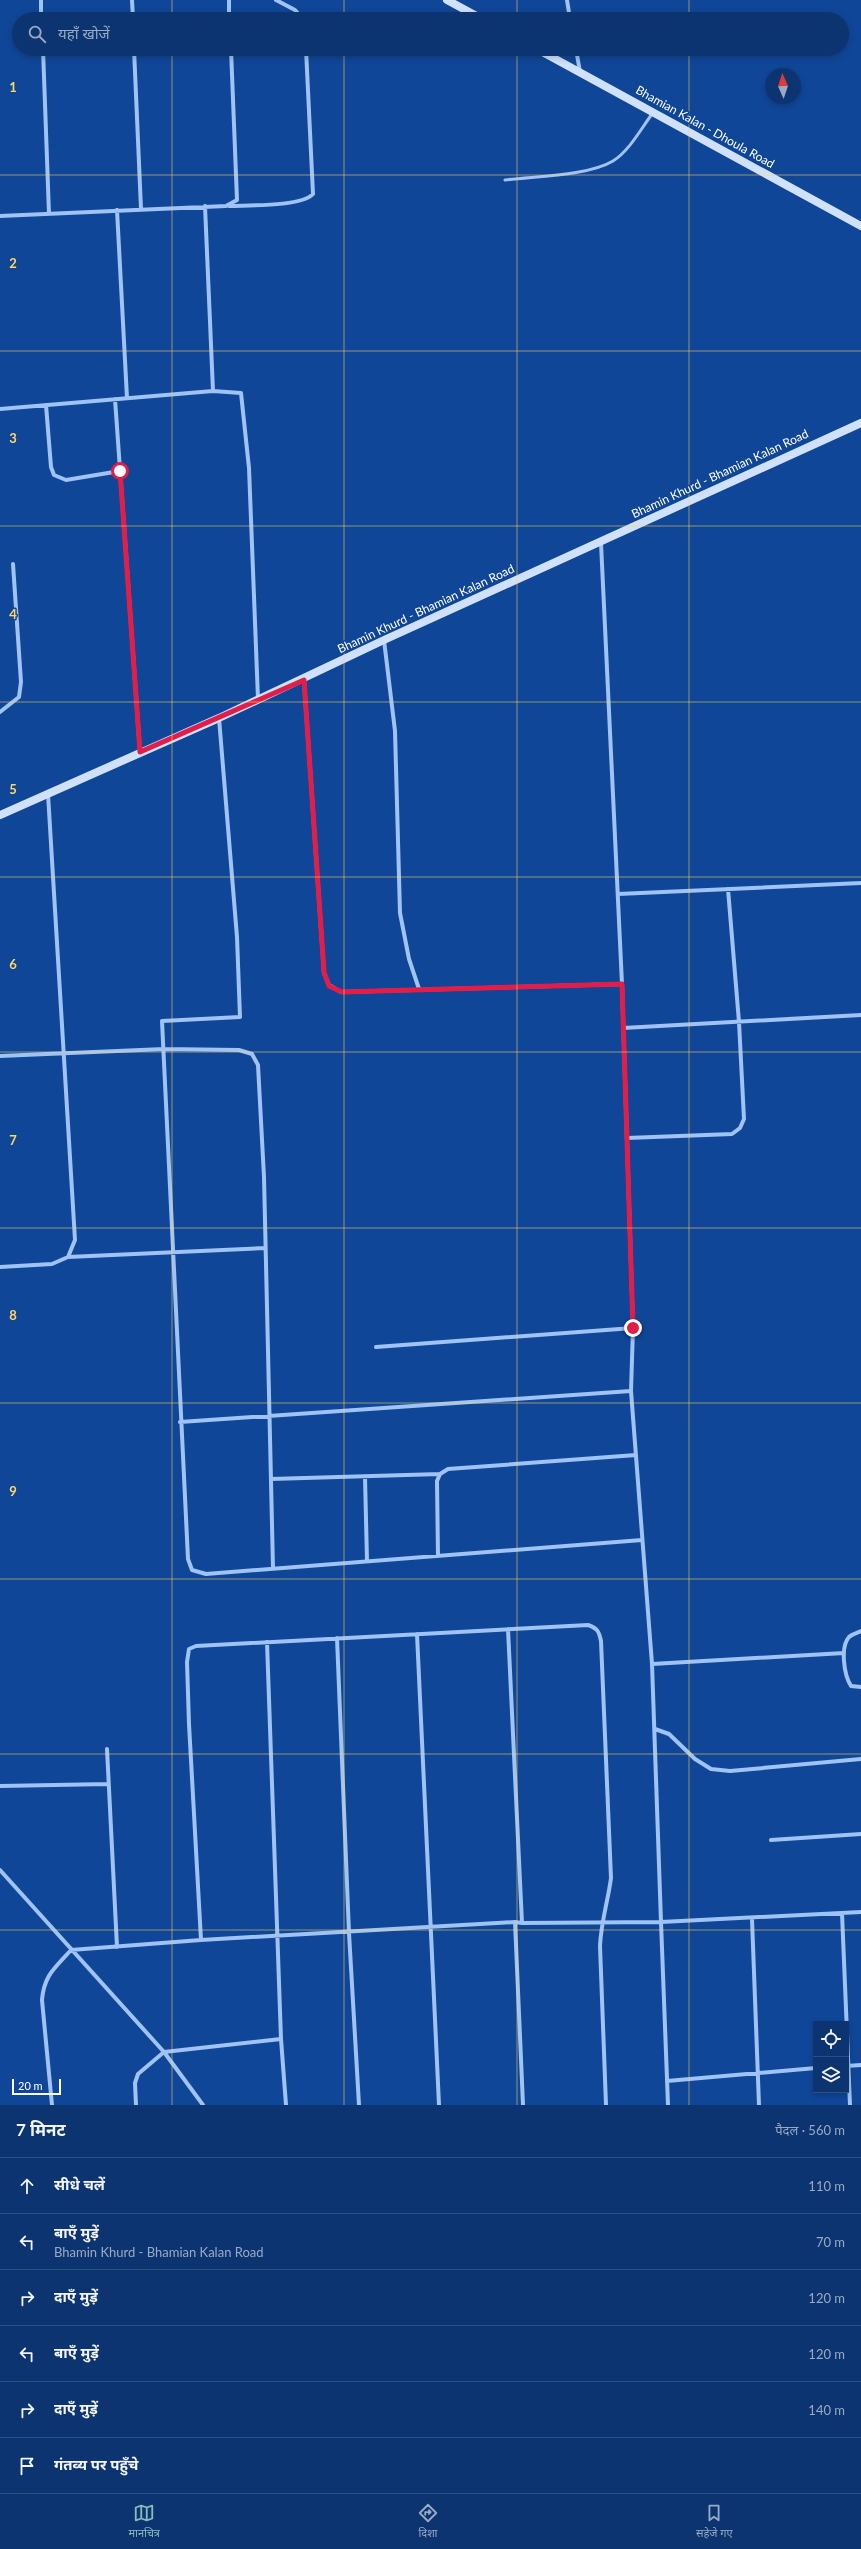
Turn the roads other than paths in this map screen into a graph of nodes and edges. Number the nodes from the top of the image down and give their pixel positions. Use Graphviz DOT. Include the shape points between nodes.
graph roads {
  1 [pos="41,0"];
  2 [pos="132,0"];
  3 [pos="229,0"];
  4 [pos="276,0"];
  5 [pos="447,0"];
  6 [pos="567,0"];
  7 [pos="42,12"];
  8 [pos="133,12"];
  9 [pos="230,12"];
  10 [pos="297,12"];
  11 [pos="469,12"];
  12 [pos="569,12"];
  13 [pos="43,56"];
  14 [pos="134,56"];
  15 [pos="231,56"];
  16 [pos="306,56"];
  17 [pos="550,56"];
  18 [pos="577,56"];
  19 [pos="580,73"];
  20 [pos="653,112"];
  21 [pos="504,180"];
  22 [pos="205,206"];
  23 [pos="226,206"];
  24 [pos="141,209"];
  25 [pos="117,210"];
  26 [pos="48,214"];
  27 [pos="0,216"];
  28 [pos="861,226"];
  29 [pos="213,391"];
  30 [pos="127,398"];
  31 [pos="115,399"];
  32 [pos="46,405"];
  33 [pos="0,409"];
  34 [pos="861,423"];
  35 [pos="120,471"];
  36 [pos="601,543"];
  37 [pos="13,564"];
  38 [pos="384,640"];
  39 [pos="304,680"];
  40 [pos="258,699"];
  41 [pos="0,712"];
  42 [pos="219,718"];
  43 [pos="140,752"];
  44 [pos="48,794"];
  45 [pos="0,815"];
  46 [pos="861,882"];
  47 [pos="728,889"];
  48 [pos="618,894"];
  49 [pos="622,984"];
  50 [pos="419,989"];
  51 [pos="861,1015"];
  52 [pos="739,1022"];
  53 [pos="623,1028"];
  54 [pos="164,1050"];
  55 [pos="64,1054"];
  56 [pos="0,1056"];
  57 [pos="627,1138"];
  58 [pos="266,1248"];
  59 [pos="173,1253"];
  60 [pos="68,1257"];
  61 [pos="0,1267"];
  62 [pos="633,1328"];
  63 [pos="376,1347"];
  64 [pos="631,1391"];
  65 [pos="270,1417"];
  66 [pos="180,1422"];
  67 [pos="636,1455"];
  68 [pos="440,1474"];
  69 [pos="364,1477"];
  70 [pos="271,1479"];
  71 [pos="642,1540"];
  72 [pos="438,1556"];
  73 [pos="367,1561"];
  74 [pos="273,1568"];
  75 [pos="508,1629"];
  76 [pos="861,1631"];
  77 [pos="417,1634"];
  78 [pos="337,1638"];
  79 [pos="267,1642"];
  80 [pos="844,1653"];
  81 [pos="652,1664"];
  82 [pos="861,1687"];
  83 [pos="655,1730"];
  84 [pos="107,1749"];
  85 [pos="861,1759"];
  86 [pos="109,1784"];
  87 [pos="0,1786"];
  88 [pos="861,1834"];
  89 [pos="771,1840"];
  90 [pos="0,1870"];
  91 [pos="861,1912"];
  92 [pos="842,1913"];
  93 [pos="752,1919"];
  94 [pos="515,1922"];
  95 [pos="601,1922"];
  96 [pos="661,1922"];
  97 [pos="522,1923"];
  98 [pos="432,1926"];
  99 [pos="349,1933"];
  100 [pos="279,1936"];
  101 [pos="201,1940"];
  102 [pos="117,1947"];
  103 [pos="71,1950"];
  104 [pos="281,2039"];
  105 [pos="164,2052"];
  106 [pos="847,2057"];
  107 [pos="861,2065"];
  108 [pos="849,2066"];
  109 [pos="813,2068"];
  110 [pos="758,2072"];
  111 [pos="667,2081"];
  112 [pos="849,2092"];
  113 [pos="52,2105"];
  114 [pos="136,2105"];
  115 [pos="203,2105"];
  116 [pos="286,2105"];
  117 [pos="359,2105"];
  118 [pos="439,2105"];
  119 [pos="523,2105"];
  120 [pos="606,2105"];
  121 [pos="668,2105"];
  122 [pos="759,2105"];
  123 [pos="850,2105"];
  1 -- 7 [label="street"];
  2 -- 8 [label="street"];
  3 -- 9 [label="street"];
  4 -- 10 [label="street"];
  5 -- 11 [label="street"];
  6 -- 12 [label="street"];
  13 -- 26 [label="street"];
  14 -- 24 [label="street"];
  15 -- 23 [label="street" via="238,193 237,200"];
  16 -- 23 [label="street" via="313,194 294,202"];
  17 -- 19 [label="street, Bhamian Kalan - Dhoula Road"];
  18 -- 19 [label="street"];
  19 -- 20 [label="street, Bhamian Kalan - Dhoula Road"];
  20 -- 21 [label="lane" via="632,142 614,160 594,169"];
  20 -- 28 [label="street, Bhamian Kalan - Dhoula Road"];
  22 -- 23 [label="street"];
  22 -- 24 [label="street"];
  22 -- 29 [label="street"];
  24 -- 25 [label="street"];
  25 -- 26 [label="street"];
  25 -- 30 [label="street"];
  26 -- 27 [label="street"];
  29 -- 30 [label="street"];
  29 -- 40 [label="street" via="237,391 243,398 249,476"];
  30 -- 31 [label="street"];
  31 -- 32 [label="street"];
  31 -- 35 [label="street"];
  32 -- 33 [label="street"];
  32 -- 35 [label="street" via="51,467 54,475 66,480"];
  34 -- 36 [label="street, Bhamin Khurd - Bhamian Kalan Road"];
  35 -- 43 [label="street"];
  36 -- 38 [label="street, Bhamin Khurd - Bhamian Kalan Road"];
  36 -- 48 [label="street"];
  37 -- 41 [label="street" via="21,682 19,697"];
  38 -- 39 [label="street, Bhamin Khurd - Bhamian Kalan Road"];
  38 -- 50 [label="street" via="395,731 400,913 409,959"];
  39 -- 40 [label="street, Bhamin Khurd - Bhamian Kalan Road"];
  39 -- 50 [label="street" via="324,972 329,986 342,992"];
  40 -- 42 [label="street, Bhamin Khurd - Bhamian Kalan Road"];
  42 -- 43 [label="street, Bhamin Khurd - Bhamian Kalan Road"];
  42 -- 54 [label="street" via="237,937 240,1017 162,1021"];
  43 -- 44 [label="street, Bhamin Khurd - Bhamian Kalan Road"];
  44 -- 45 [label="street, Bhamin Khurd - Bhamian Kalan Road"];
  44 -- 55 [label="street"];
  46 -- 47 [label="street"];
  47 -- 48 [label="street"];
  47 -- 52 [label="street"];
  48 -- 49 [label="street"];
  49 -- 50 [label="street"];
  49 -- 53 [label="street"];
  51 -- 52 [label="street"];
  52 -- 53 [label="street"];
  52 -- 57 [label="street" via="744,1119 740,1128 732,1134"];
  53 -- 57 [label="street"];
  54 -- 55 [label="street"];
  54 -- 58 [label="street" via="239,1050 252,1054 258,1065"];
  54 -- 59 [label="street"];
  55 -- 56 [label="street"];
  55 -- 60 [label="street" via="75,1240"];
  57 -- 62 [label="street"];
  58 -- 59 [label="street"];
  58 -- 65 [label="street"];
  59 -- 60 [label="street"];
  59 -- 66 [label="street"];
  60 -- 61 [label="street" via="52,1264"];
  62 -- 63 [label="street"];
  62 -- 64 [label="street"];
  64 -- 65 [label="street"];
  64 -- 67 [label="street"];
  65 -- 66 [label="street"];
  65 -- 70 [label="street"];
  66 -- 74 [label="street" via="188,1559 192,1570 206,1574"];
  67 -- 68 [label="street" via="448,1469"];
  67 -- 71 [label="street"];
  68 -- 69 [label="street"];
  68 -- 72 [label="street" via="437,1481"];
  69 -- 70 [label="street"];
  69 -- 73 [label="street"];
  70 -- 74 [label="street"];
  71 -- 72 [label="street"];
  71 -- 81 [label="street"];
  72 -- 73 [label="street"];
  73 -- 74 [label="street"];
  75 -- 77 [label="street"];
  75 -- 95 [label="street" via="588,1625 600,1632 610,1878 608,1898"];
  75 -- 97 [label="street"];
  76 -- 80 [label="street" via="850,1635 845,1643"];
  77 -- 78 [label="street"];
  77 -- 98 [label="street"];
  78 -- 79 [label="street"];
  78 -- 99 [label="street"];
  79 -- 100 [label="street"];
  79 -- 101 [label="street" via="196,1646 190,1648 187,1654"];
  80 -- 81 [label="street"];
  80 -- 82 [label="street" via="847,1680 851,1686"];
  81 -- 83 [label="street"];
  83 -- 85 [label="street" via="669,1734 695,1759 711,1768 730,1771"];
  83 -- 96 [label="street"];
  84 -- 86 [label="street"];
  86 -- 87 [label="street"];
  86 -- 102 [label="street"];
  88 -- 89 [label="street"];
  90 -- 103 [label="street"];
  91 -- 92 [label="street"];
  92 -- 93 [label="street"];
  92 -- 106 [label="street"];
  93 -- 96 [label="street"];
  93 -- 110 [label="street"];
  94 -- 97 [label="street"];
  94 -- 98 [label="street"];
  94 -- 119 [label="street"];
  95 -- 96 [label="street"];
  95 -- 97 [label="street"];
  95 -- 120 [label="street" via="600,1976"];
  96 -- 111 [label="street"];
  98 -- 99 [label="street"];
  98 -- 118 [label="street"];
  99 -- 100 [label="street"];
  99 -- 117 [label="street"];
  100 -- 101 [label="street"];
  100 -- 104 [label="street"];
  101 -- 102 [label="street"];
  102 -- 103 [label="street"];
  103 -- 105 [label="street"];
  103 -- 113 [label="street" via="48,1975 43,1986 42,2000"];
  104 -- 105 [label="street"];
  104 -- 116 [label="street"];
  105 -- 114 [label="street" via="138,2074 135,2083"];
  105 -- 115 [label="street"];
  107 -- 108 [label="street"];
  109 -- 110 [label="street"];
  110 -- 111 [label="street"];
  110 -- 122 [label="street"];
  111 -- 121 [label="street"];
  112 -- 123 [label="street"];
}
